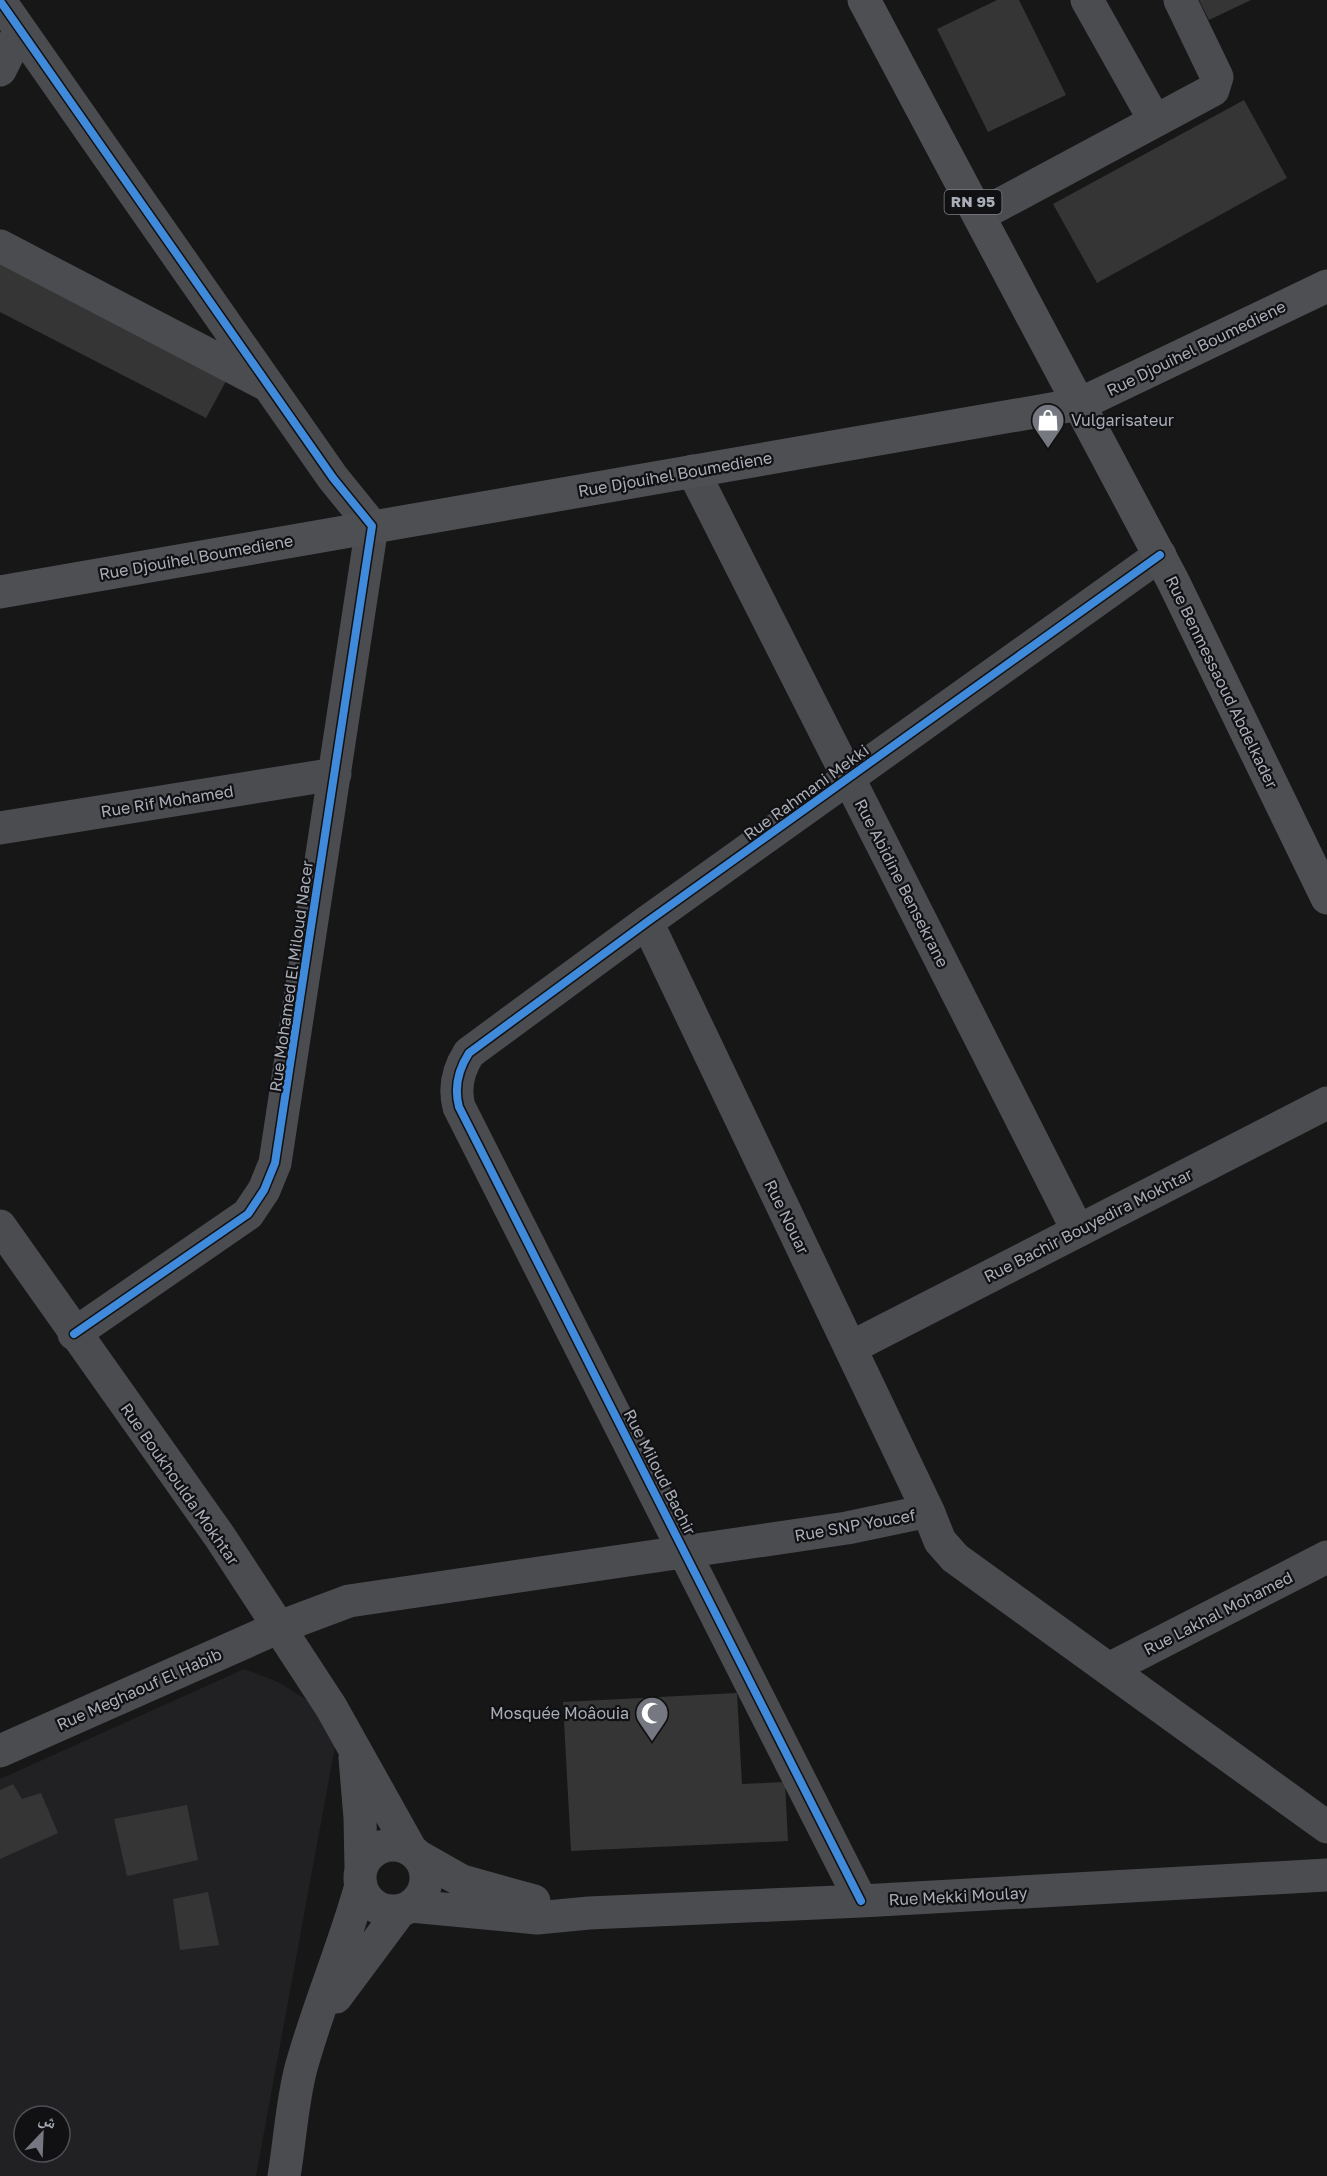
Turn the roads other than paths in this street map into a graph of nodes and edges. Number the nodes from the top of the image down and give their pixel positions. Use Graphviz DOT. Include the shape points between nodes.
graph roads {
  1 [pos="864,0"];
  2 [pos="1087,0"];
  3 [pos="1180,0"];
  4 [pos="0,1"];
  5 [pos="20,30"];
  6 [pos="1,67"];
  7 [pos="1155,121"];
  8 [pos="980,215"];
  9 [pos="0,246"];
  10 [pos="1327,285"];
  11 [pos="269,386"];
  12 [pos="1080,404"];
  13 [pos="693,471"];
  14 [pos="372,526"];
  15 [pos="1160,555"];
  16 [pos="0,592"];
  17 [pos="335,774"];
  18 [pos="849,777"];
  19 [pos="0,828"];
  20 [pos="1327,898"];
  21 [pos="646,922"];
  22 [pos="469,1053"];
  23 [pos="1327,1103"];
  24 [pos="0,1226"];
  25 [pos="1078,1231"];
  26 [pos="74,1334"];
  27 [pos="850,1348"];
  28 [pos="928,1511"];
  29 [pos="687,1552"];
  30 [pos="1327,1557"];
  31 [pos="277,1628"];
  32 [pos="1109,1669"];
  33 [pos="354,1747"];
  34 [pos="0,1751"];
  35 [pos="1327,1827"];
  36 [pos="415,1853"];
  37 [pos="1327,1875"];
  38 [pos="361,1877"];
  39 [pos="861,1901"];
  40 [pos="406,1908"];
  41 [pos="589,1913"];
  42 [pos="313,2028"];
  43 [pos="284,2176"];
  1 -- 8 [label="main road, RN 95"];
  2 -- 7 [label="street"];
  3 -- 7 [label="street" via="1217,82 1213,90"];
  4 -- 5 [label="street"];
  5 -- 6 [label="street"];
  5 -- 11 [label="street"];
  7 -- 8 [label="street"];
  8 -- 12 [label="main road, RN 95"];
  9 -- 11 [label="street"];
  10 -- 12 [label="main road, Rue Djouihel Boumediene"];
  11 -- 14 [label="street"];
  12 -- 13 [label="main road, Rue Djouihel Boumediene"];
  12 -- 15 [label="main road, Rue Benmessaoud Abdelkader"];
  13 -- 14 [label="main road, Rue Djouihel Boumediene"];
  13 -- 18 [label="street, Rue Abidine Bensekrane"];
  14 -- 16 [label="main road, Rue Djouihel Boumediene"];
  14 -- 17 [label="street, Rue Mohamed El Miloud Nacer"];
  15 -- 18 [label="street, Rue Rahmani Mekki"];
  15 -- 20 [label="main road, Rue Benmessaoud Abdelkader"];
  17 -- 19 [label="street, Rue Rif Mohamed"];
  17 -- 26 [label="street, Rue Mohamed El Miloud Nacer" via="281,1136 264,1191 248,1214 234,1225"];
  18 -- 21 [label="street, Rue Rahmani Mekki"];
  18 -- 25 [label="street, Rue Abidine Bensekrane"];
  21 -- 22 [label="street, Rue Rahmani Mekki"];
  21 -- 27 [label="street, Rue Nouar"];
  22 -- 29 [label="street, Rue Miloud Bachir" via="456,1086 459,1107"];
  23 -- 25 [label="street, Rue Bachir Bouyedira Mokhtar"];
  24 -- 26 [label="street, Rue Boukhoulda Mokhtar"];
  25 -- 27 [label="street, Rue Bachir Bouyedira Mokhtar"];
  26 -- 31 [label="street, Rue Boukhoulda Mokhtar" via="220,1537"];
  27 -- 28 [label="street, Rue Nouar"];
  28 -- 29 [label="street, Rue SNP Youcef" via="847,1528"];
  28 -- 32 [label="street, Rue SNP Youcef" via="947,1551"];
  29 -- 31 [label="street, Rue SNP Youcef" via="349,1601"];
  29 -- 39 [label="street, Rue Miloud Bachir"];
  30 -- 32 [label="street, Rue Lakhal Mohamed"];
  31 -- 33 [label="street, Rue Boukhoulda Mokhtar"];
  31 -- 34 [label="street, Rue Meghaouf El Habib"];
  32 -- 35 [label="street, Rue SNP Youcef"];
  33 -- 36 [label="street, Rue Boukhoulda Mokhtar"];
  33 -- 38 [label="street"];
  36 -- 38 [label="street" via="401,1846 381,1847 365,1860"];
  36 -- 40 [label="street" via="423,1864 426,1882 419,1899"];
  36 -- 41 [label="street" via="479,1888"];
  37 -- 39 [label="street, Rue Mekki Moulay"];
  38 -- 40 [label="street" via="369,1901 378,1908"];
  38 -- 42 [label="street" via="348,1934"];
  39 -- 41 [label="street, Rue Mekki Moulay"];
  40 -- 41 [label="street" via="537,1918"];
  40 -- 42 [label="street"];
  42 -- 43 [label="street" via="301,2071"];
}
